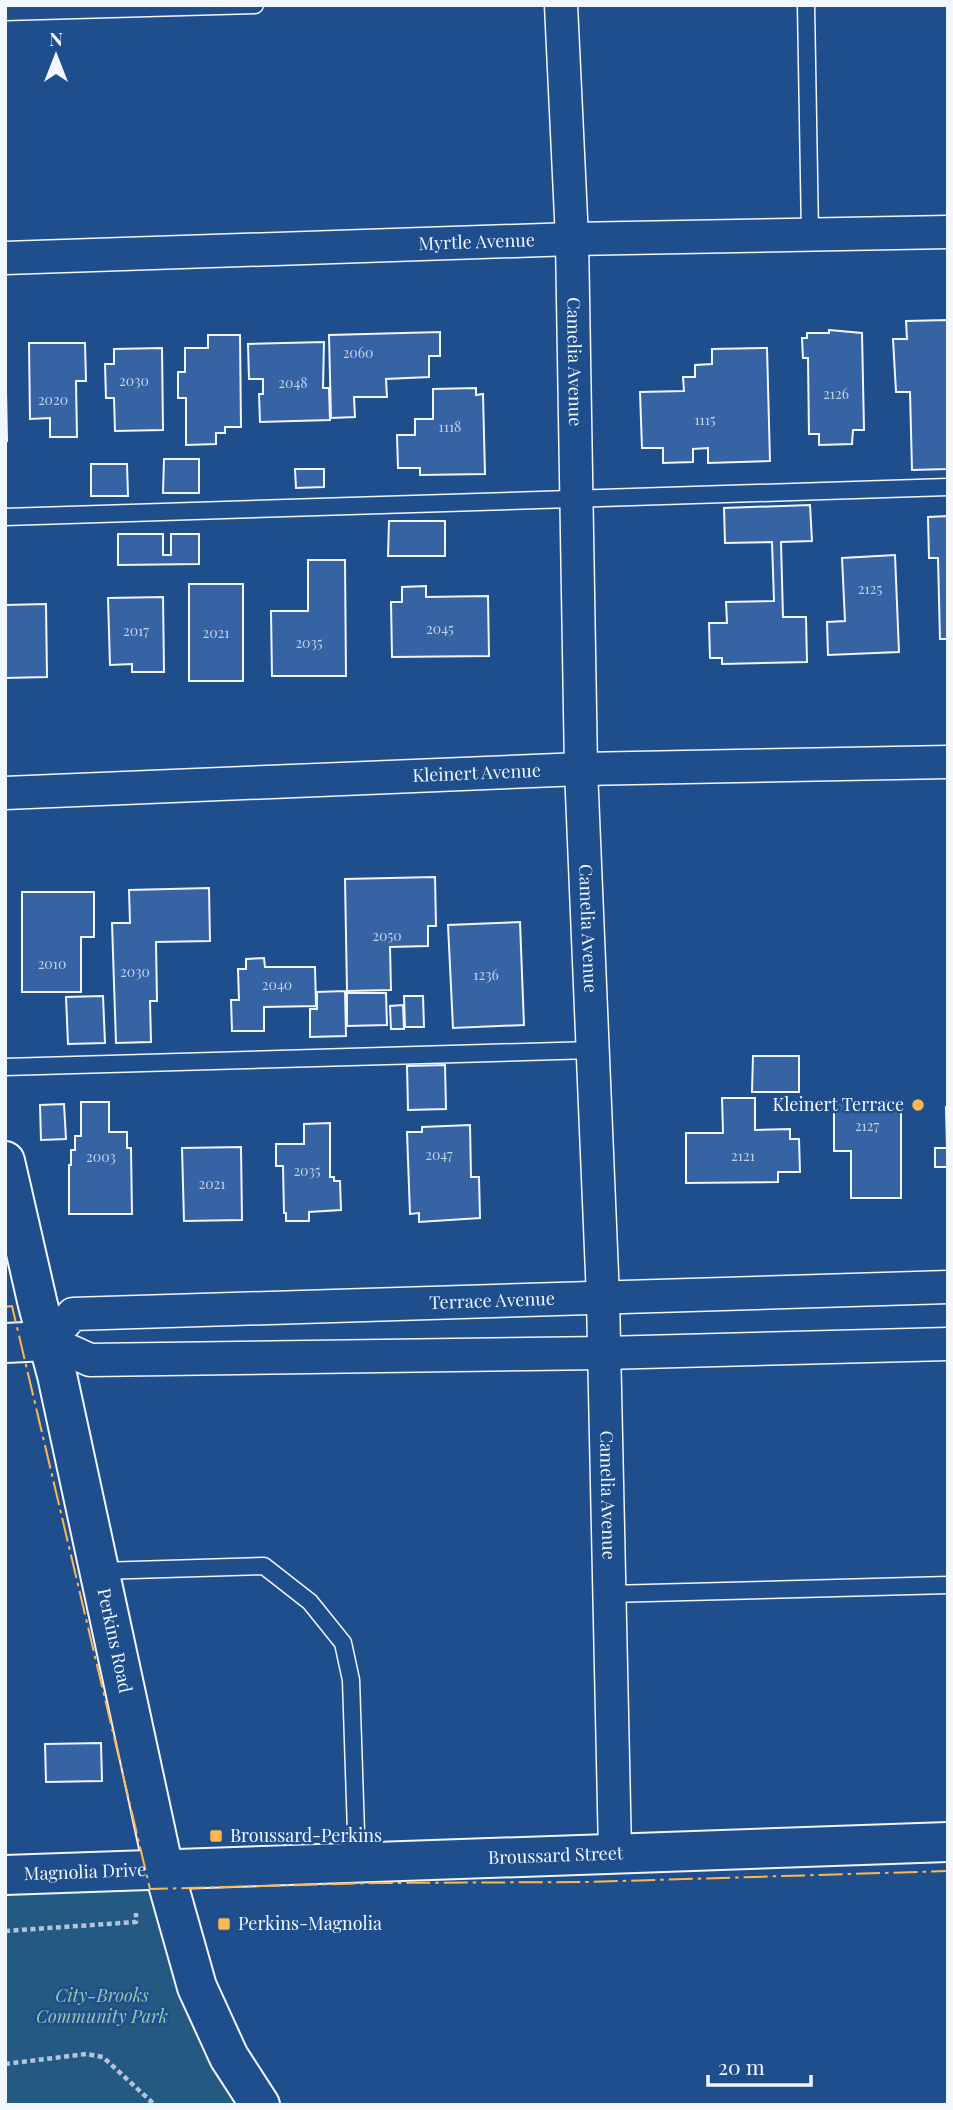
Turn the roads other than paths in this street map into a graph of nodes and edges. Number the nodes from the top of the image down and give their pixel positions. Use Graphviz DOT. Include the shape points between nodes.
graph roads {
  1 [pos="254,5"];
  2 [pos="561,5"];
  3 [pos="808,7"];
  4 [pos="5,12"];
  5 [pos="948,232"];
  6 [pos="810,234"];
  7 [pos="572,239"];
  8 [pos="5,258"];
  9 [pos="948,487"];
  10 [pos="577,498"];
  11 [pos="5,517"];
  12 [pos="948,762"];
  13 [pos="581,769"];
  14 [pos="5,793"];
  15 [pos="592,1050"];
  16 [pos="5,1068"];
  17 [pos="5,1161"];
  18 [pos="948,1287"];
  19 [pos="603,1298"];
  20 [pos="48,1341"];
  21 [pos="5,1343"];
  22 [pos="948,1344"];
  23 [pos="604,1353"];
  24 [pos="100,1571"];
  25 [pos="948,1586"];
  26 [pos="609,1594"];
  27 [pos="940,1848"];
  28 [pos="615,1853"];
  29 [pos="357,1863"];
  30 [pos="164,1870"];
  31 [pos="5,1875"];
  32 [pos="260,2105"];
  1 -- 4 [label="lane"];
  2 -- 7 [label="street, Camelia Avenue"];
  3 -- 6 [label="lane"];
  5 -- 6 [label="street, Myrtle Avenue"];
  6 -- 7 [label="street, Myrtle Avenue"];
  7 -- 8 [label="street, Myrtle Avenue"];
  7 -- 10 [label="street, Camelia Avenue"];
  9 -- 10 [label="lane"];
  10 -- 11 [label="lane"];
  10 -- 13 [label="street, Camelia Avenue"];
  12 -- 13 [label="street, Kleinert Avenue"];
  13 -- 14 [label="street, Kleinert Avenue"];
  13 -- 15 [label="street, Camelia Avenue"];
  15 -- 16 [label="lane"];
  15 -- 19 [label="street, Camelia Avenue"];
  17 -- 20 [label="street, Perkins Road"];
  18 -- 19 [label="street, Terrace Avenue"];
  19 -- 20 [label="street, Terrace Avenue" via="73,1314"];
  19 -- 23 [label="street, Camelia Avenue"];
  20 -- 21 [label="street"];
  20 -- 23 [label="street" via="90,1360"];
  20 -- 24 [label="street, Perkins Road"];
  22 -- 23 [label="street"];
  23 -- 26 [label="street, Camelia Avenue"];
  24 -- 29 [label="lane" via="264,1566 310,1602 343,1643 351,1680"];
  24 -- 30 [label="street, Perkins Road"];
  25 -- 26 [label="lane"];
  26 -- 28 [label="street, Camelia Avenue"];
  27 -- 28 [label="street, Broussard Street"];
  28 -- 29 [label="street, Broussard Street"];
  29 -- 30 [label="street, Broussard Street"];
  30 -- 31 [label="street, Magnolia Drive"];
  30 -- 32 [label="street, Perkins Road" via="197,1987 229,2057"];
}
